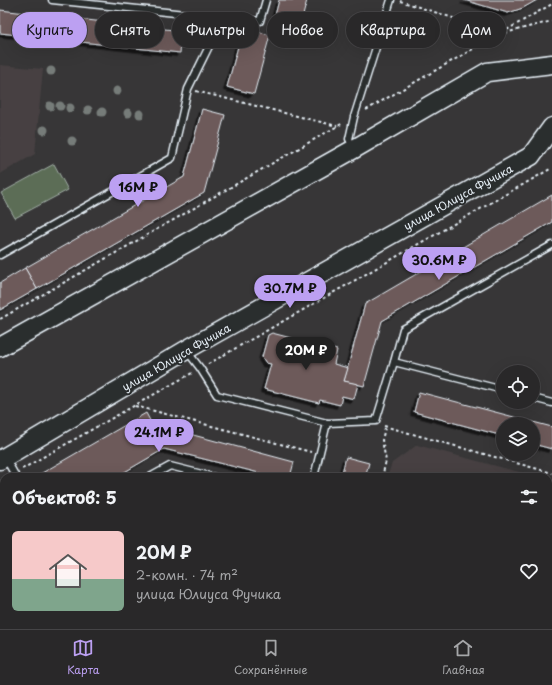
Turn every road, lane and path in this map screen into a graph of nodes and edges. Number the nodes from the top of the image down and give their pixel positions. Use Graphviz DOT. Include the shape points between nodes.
graph roads {
  1 [pos="52,0"];
  2 [pos="266,0"];
  3 [pos="391,0"];
  4 [pos="396,0"];
  5 [pos="102,2"];
  6 [pos="552,4"];
  7 [pos="178,12"];
  8 [pos="448,16"];
  9 [pos="259,21"];
  10 [pos="552,21"];
  11 [pos="506,30"];
  12 [pos="506,32"];
  13 [pos="208,48"];
  14 [pos="475,48"];
  15 [pos="552,64"];
  16 [pos="188,89"];
  17 [pos="354,117"];
  18 [pos="338,126"];
  19 [pos="552,127"];
  20 [pos="354,148"];
  21 [pos="552,168"];
  22 [pos="552,244"];
  23 [pos="0,255"];
  24 [pos="0,319"];
  25 [pos="0,346"];
  26 [pos="186,350"];
  27 [pos="394,362"];
  28 [pos="200,368"];
  29 [pos="496,388"];
  30 [pos="540,400"];
  31 [pos="552,403"];
  32 [pos="134,405"];
  33 [pos="376,421"];
  34 [pos="327,423"];
  35 [pos="385,427"];
  36 [pos="320,454"];
  37 [pos="2,459"];
  38 [pos="552,472"];
  39 [pos="13,473"];
  40 [pos="18,473"];
  41 [pos="157,473"];
  42 [pos="198,473"];
  43 [pos="315,473"];
  44 [pos="383,473"];
  1 -- 5 [label="lane"];
  2 -- 9 [label="lane"];
  3 -- 17 [label="lane"];
  4 -- 8 [label="path"];
  5 -- 7 [label="lane"];
  6 -- 11 [label="path"];
  10 -- 12 [label="path"];
  13 -- 16 [label="lane"];
  14 -- 17 [label="path"];
  15 -- 20 [label="main road" via="487,72"];
  16 -- 18 [label="path"];
  16 -- 23 [label="lane" via="172,158"];
  17 -- 18 [label="path"];
  17 -- 20 [label="lane" via="349,138"];
  18 -- 24 [label="path"];
  19 -- 26 [label="main road, улица Юлиуса Фучика" via="532,156"];
  20 -- 25 [label="main road"];
  21 -- 28 [label="path"];
  22 -- 27 [label="lane" via="403,329"];
  26 -- 28 [label="lane"];
  26 -- 37 [label="main road, улица Юлиуса Фучика"];
  27 -- 29 [label="lane"];
  27 -- 33 [label="lane"];
  28 -- 32 [label="path"];
  28 -- 34 [label="lane" via="217,395"];
  30 -- 31 [label="lane"];
  32 -- 36 [label="path"];
  32 -- 40 [label="path"];
  33 -- 34 [label="lane"];
  33 -- 35 [label="path"];
  34 -- 36 [label="lane"];
  35 -- 38 [label="path"];
  35 -- 44 [label="path" via="382,440 386,461"];
  36 -- 43 [label="lane"];
  37 -- 39 [label="lane"];
  41 -- 42 [label="lane" via="170,466"];
}
